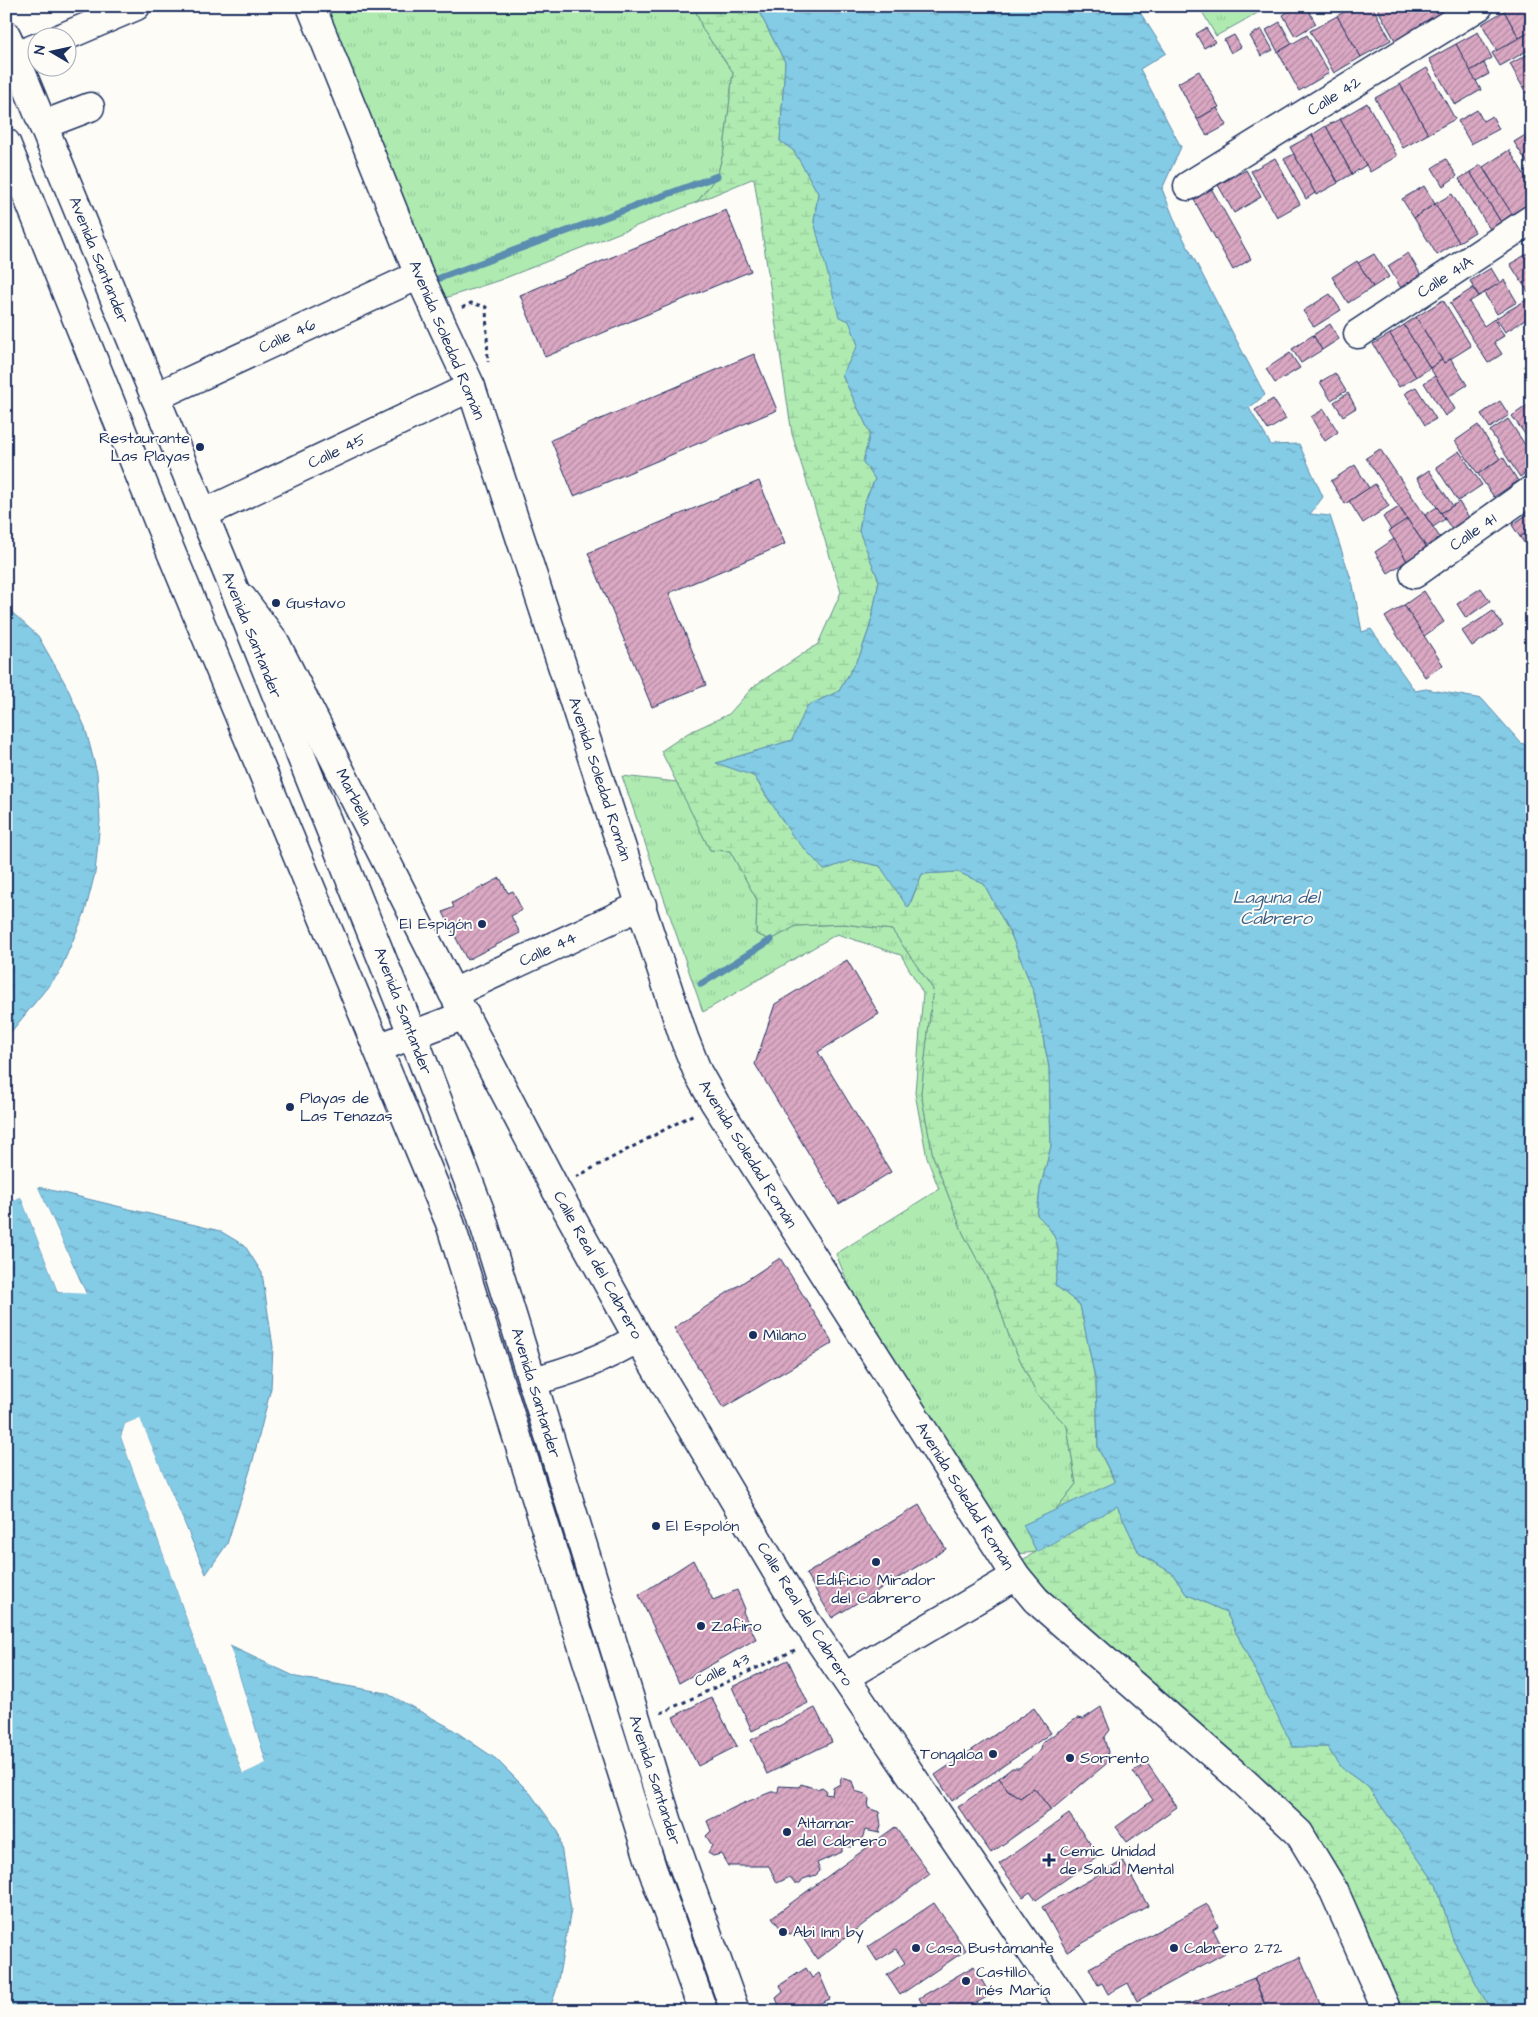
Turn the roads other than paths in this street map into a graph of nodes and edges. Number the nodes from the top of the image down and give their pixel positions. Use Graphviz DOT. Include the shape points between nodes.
graph roads {
  1 [pos="136,6"];
  2 [pos="311,6"];
  3 [pos="1479,6"];
  4 [pos="78,31"];
  5 [pos="16,50"];
  6 [pos="90,107"];
  7 [pos="43,125"];
  8 [pos="6,143"];
  9 [pos="1188,186"];
  10 [pos="1532,219"];
  11 [pos="419,275"];
  12 [pos="1358,334"];
  13 [pos="471,388"];
  14 [pos="155,397"];
  15 [pos="1532,490"];
  16 [pos="202,514"];
  17 [pos="1414,574"];
  18 [pos="233,586"];
  19 [pos="642,905"];
  20 [pos="459,1004"];
  21 [pos="413,1036"];
  22 [pos="378,1048"];
  23 [pos="638,1338"];
  24 [pos="532,1381"];
  25 [pos="1016,1576"];
  26 [pos="845,1677"];
  27 [pos="703,2011"];
  28 [pos="735,2011"];
  29 [pos="1072,2011"];
  30 [pos="1387,2011"];
  1 -- 4 [label="main road"];
  2 -- 11 [label="main road, Avenida Soledad Román"];
  3 -- 9 [label="main road, Calle 42"];
  5 -- 7 [label="main road, Avenida Santander"];
  6 -- 7 [label="main road"];
  7 -- 14 [label="main road, Avenida Santander"];
  8 -- 22 [label="main road, Avenida Santander" via="159,523"];
  10 -- 12 [label="main road, Calle 41A"];
  11 -- 13 [label="main road, Avenida Soledad Román"];
  11 -- 14 [label="main road, Calle 46"];
  13 -- 16 [label="main road, Calle 45"];
  13 -- 19 [label="main road, Avenida Soledad Román"];
  14 -- 16 [label="main road, Avenida Santander"];
  15 -- 17 [label="main road, Calle 41"];
  16 -- 18 [label="main road, Avenida Santander"];
  18 -- 20 [label="main road, Marbella" via="275,642"];
  18 -- 21 [label="main road, Avenida Santander"];
  19 -- 20 [label="main road, Calle 44"];
  19 -- 25 [label="main road, Avenida Soledad Román" via="698,1073"];
  20 -- 21 [label="main road, Calle 44"];
  20 -- 23 [label="main road, Calle Real del Cabrero"];
  21 -- 22 [label="main road, Calle 44"];
  21 -- 24 [label="main road, Avenida Santander" via="480,1211"];
  22 -- 27 [label="main road, Avenida Santander" via="450,1223 652,1868"];
  23 -- 24 [label="main road" via="566,1373"];
  23 -- 26 [label="main road, Calle Real del Cabrero" via="818,1639"];
  24 -- 28 [label="main road, Avenida Santander" via="668,1826"];
  25 -- 26 [label="main road"];
  25 -- 30 [label="main road, Avenida Soledad Román" via="1036,1600 1299,1834 1334,1891"];
  26 -- 29 [label="main road, Calle Real del Cabrero"];
}
